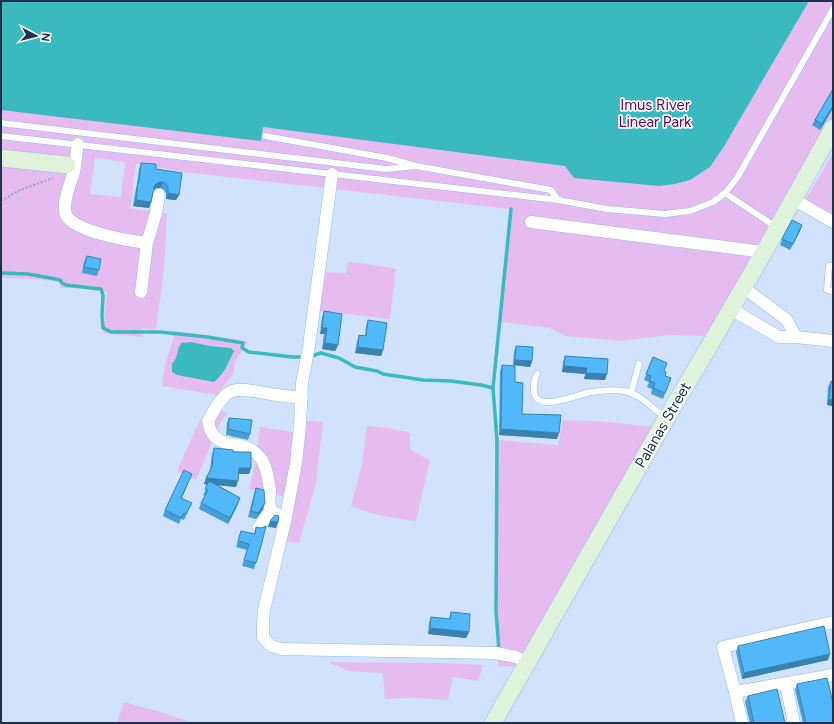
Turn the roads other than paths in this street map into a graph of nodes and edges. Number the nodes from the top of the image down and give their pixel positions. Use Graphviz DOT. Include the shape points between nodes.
graph roads {
  1 [pos="833,8"];
  2 [pos="1,123"];
  3 [pos="833,128"];
  4 [pos="1,136"];
  5 [pos="265,136"];
  6 [pos="78,144"];
  7 [pos="1,158"];
  8 [pos="416,166"];
  9 [pos="71,168"];
  10 [pos="332,174"];
  11 [pos="726,194"];
  12 [pos="159,195"];
  13 [pos="793,199"];
  14 [pos="558,200"];
  15 [pos="531,222"];
  16 [pos="833,222"];
  17 [pos="777,228"];
  18 [pos="147,243"];
  19 [pos="764,252"];
  20 [pos="833,266"];
  21 [pos="743,287"];
  22 [pos="833,290"];
  23 [pos="141,292"];
  24 [pos="731,309"];
  25 [pos="796,337"];
  26 [pos="833,341"];
  27 [pos="639,364"];
  28 [pos="537,374"];
  29 [pos="631,393"];
  30 [pos="302,398"];
  31 [pos="666,419"];
  32 [pos="271,510"];
  33 [pos="286,517"];
  34 [pos="259,527"];
  35 [pos="833,622"];
  36 [pos="528,663"];
  37 [pos="833,675"];
  38 [pos="786,684"];
  39 [pos="735,692"];
  40 [pos="493,723"];
  41 [pos="742,723"];
  42 [pos="794,723"];
  1 -- 11 [label="lane" via="743,169"];
  2 -- 8 [label="lane" via="386,169"];
  3 -- 13 [label="main road, Palanas Street"];
  4 -- 6 [label="lane"];
  5 -- 8 [label="lane" via="387,158"];
  6 -- 9 [label="street"];
  6 -- 10 [label="lane"];
  7 -- 9 [label="main road"];
  8 -- 14 [label="lane" via="551,190"];
  9 -- 18 [label="street" via="65,212 69,219 86,229"];
  10 -- 14 [label="lane"];
  10 -- 30 [label="street"];
  11 -- 14 [label="lane" via="690,211 665,214"];
  11 -- 17 [label="lane"];
  12 -- 18 [label="street"];
  13 -- 16 [label="street"];
  13 -- 17 [label="main road, Palanas Street"];
  15 -- 19 [label="street"];
  17 -- 19 [label="main road, Palanas Street"];
  18 -- 23 [label="street"];
  19 -- 21 [label="main road, Palanas Street"];
  20 -- 22 [label="lane" via="829,266 827,290"];
  21 -- 24 [label="main road, Palanas Street"];
  21 -- 25 [label="street" via="788,320"];
  24 -- 25 [label="street" via="779,337"];
  24 -- 31 [label="main road, Palanas Street"];
  25 -- 26 [label="street"];
  27 -- 29 [label="lane"];
  28 -- 29 [label="lane" via="534,379 534,395 538,400 546,402 568,399 589,392 612,390"];
  29 -- 31 [label="lane"];
  30 -- 32 [label="street" via="235,390 223,399 208,421 212,433 218,439 248,448 263,462 270,490"];
  30 -- 33 [label="street" via="296,463"];
  31 -- 36 [label="main road, Palanas Street"];
  32 -- 33 [label="street"];
  32 -- 34 [label="street"];
  33 -- 36 [label="street" via="264,610 263,637 272,646 282,649 496,653 516,657"];
  35 -- 39 [label="street" via="722,647"];
  36 -- 40 [label="main road, Palanas Street"];
  37 -- 38 [label="street"];
  38 -- 39 [label="street"];
  38 -- 42 [label="street"];
  39 -- 41 [label="street"];
}
